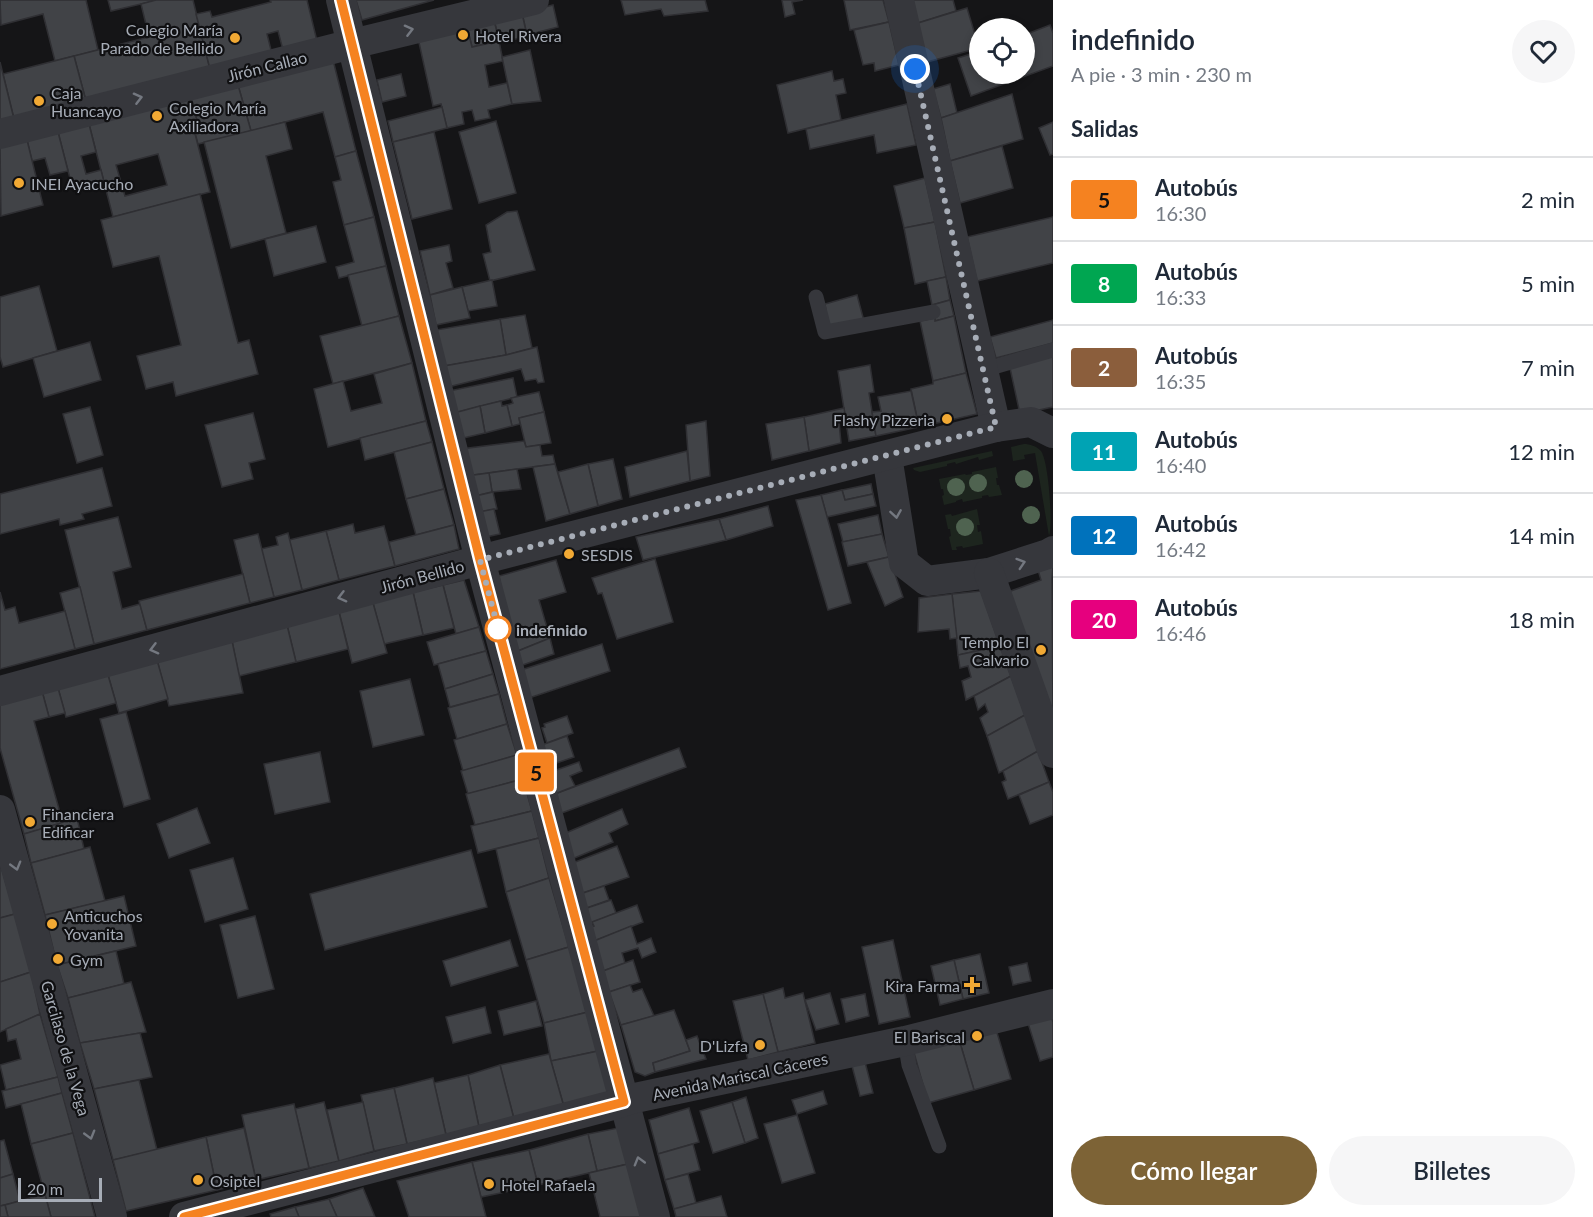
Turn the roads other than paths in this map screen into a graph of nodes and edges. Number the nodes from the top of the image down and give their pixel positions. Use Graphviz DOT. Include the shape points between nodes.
graph roads {
  1 [pos="340,0"];
  2 [pos="534,0"];
  3 [pos="899,0"];
  4 [pos="352,44"];
  5 [pos="0,134"];
  6 [pos="816,297"];
  7 [pos="933,312"];
  8 [pos="1053,350"];
  9 [pos="983,370"];
  10 [pos="1046,423"];
  11 [pos="996,427"];
  12 [pos="887,456"];
  13 [pos="1053,551"];
  14 [pos="480,560"];
  15 [pos="988,573"];
  16 [pos="0,691"];
  17 [pos="1053,753"];
  18 [pos="0,810"];
  19 [pos="1053,1004"];
  20 [pos="905,1041"];
  21 [pos="624,1102"];
  22 [pos="939,1146"];
  23 [pos="112,1217"];
  24 [pos="184,1217"];
  25 [pos="655,1217"];
  1 -- 4 [label="street"];
  4 -- 2 [label="street, Jirón Callao, one-way"];
  3 -- 9 [label="street" via="959,303"];
  5 -- 4 [label="street, Jirón Callao, one-way"];
  4 -- 14 [label="street"];
  6 -- 7 [label="lane" via="825,332"];
  8 -- 9 [label="lane"];
  9 -- 11 [label="street"];
  10 -- 11 [label="street, Jirón Bellido"];
  11 -- 12 [label="street, Jirón Bellido"];
  12 -- 14 [label="street, Jirón Bellido"];
  12 -- 15 [label="street, one-way" via="904,563 927,581"];
  15 -- 13 [label="street, one-way"];
  14 -- 16 [label="street, Jirón Bellido, one-way"];
  14 -- 21 [label="street"];
  15 -- 17 [label="street"];
  18 -- 23 [label="street, Garcilaso de la Vega, one-way"];
  19 -- 20 [label="street, Avenida Mariscal Cáceres"];
  20 -- 21 [label="street, Avenida Mariscal Cáceres"];
  20 -- 22 [label="lane" via="909,1065"];
  21 -- 24 [label="street, Avenida Mariscal Cáceres"];
  25 -- 21 [label="street, one-way"];
}
